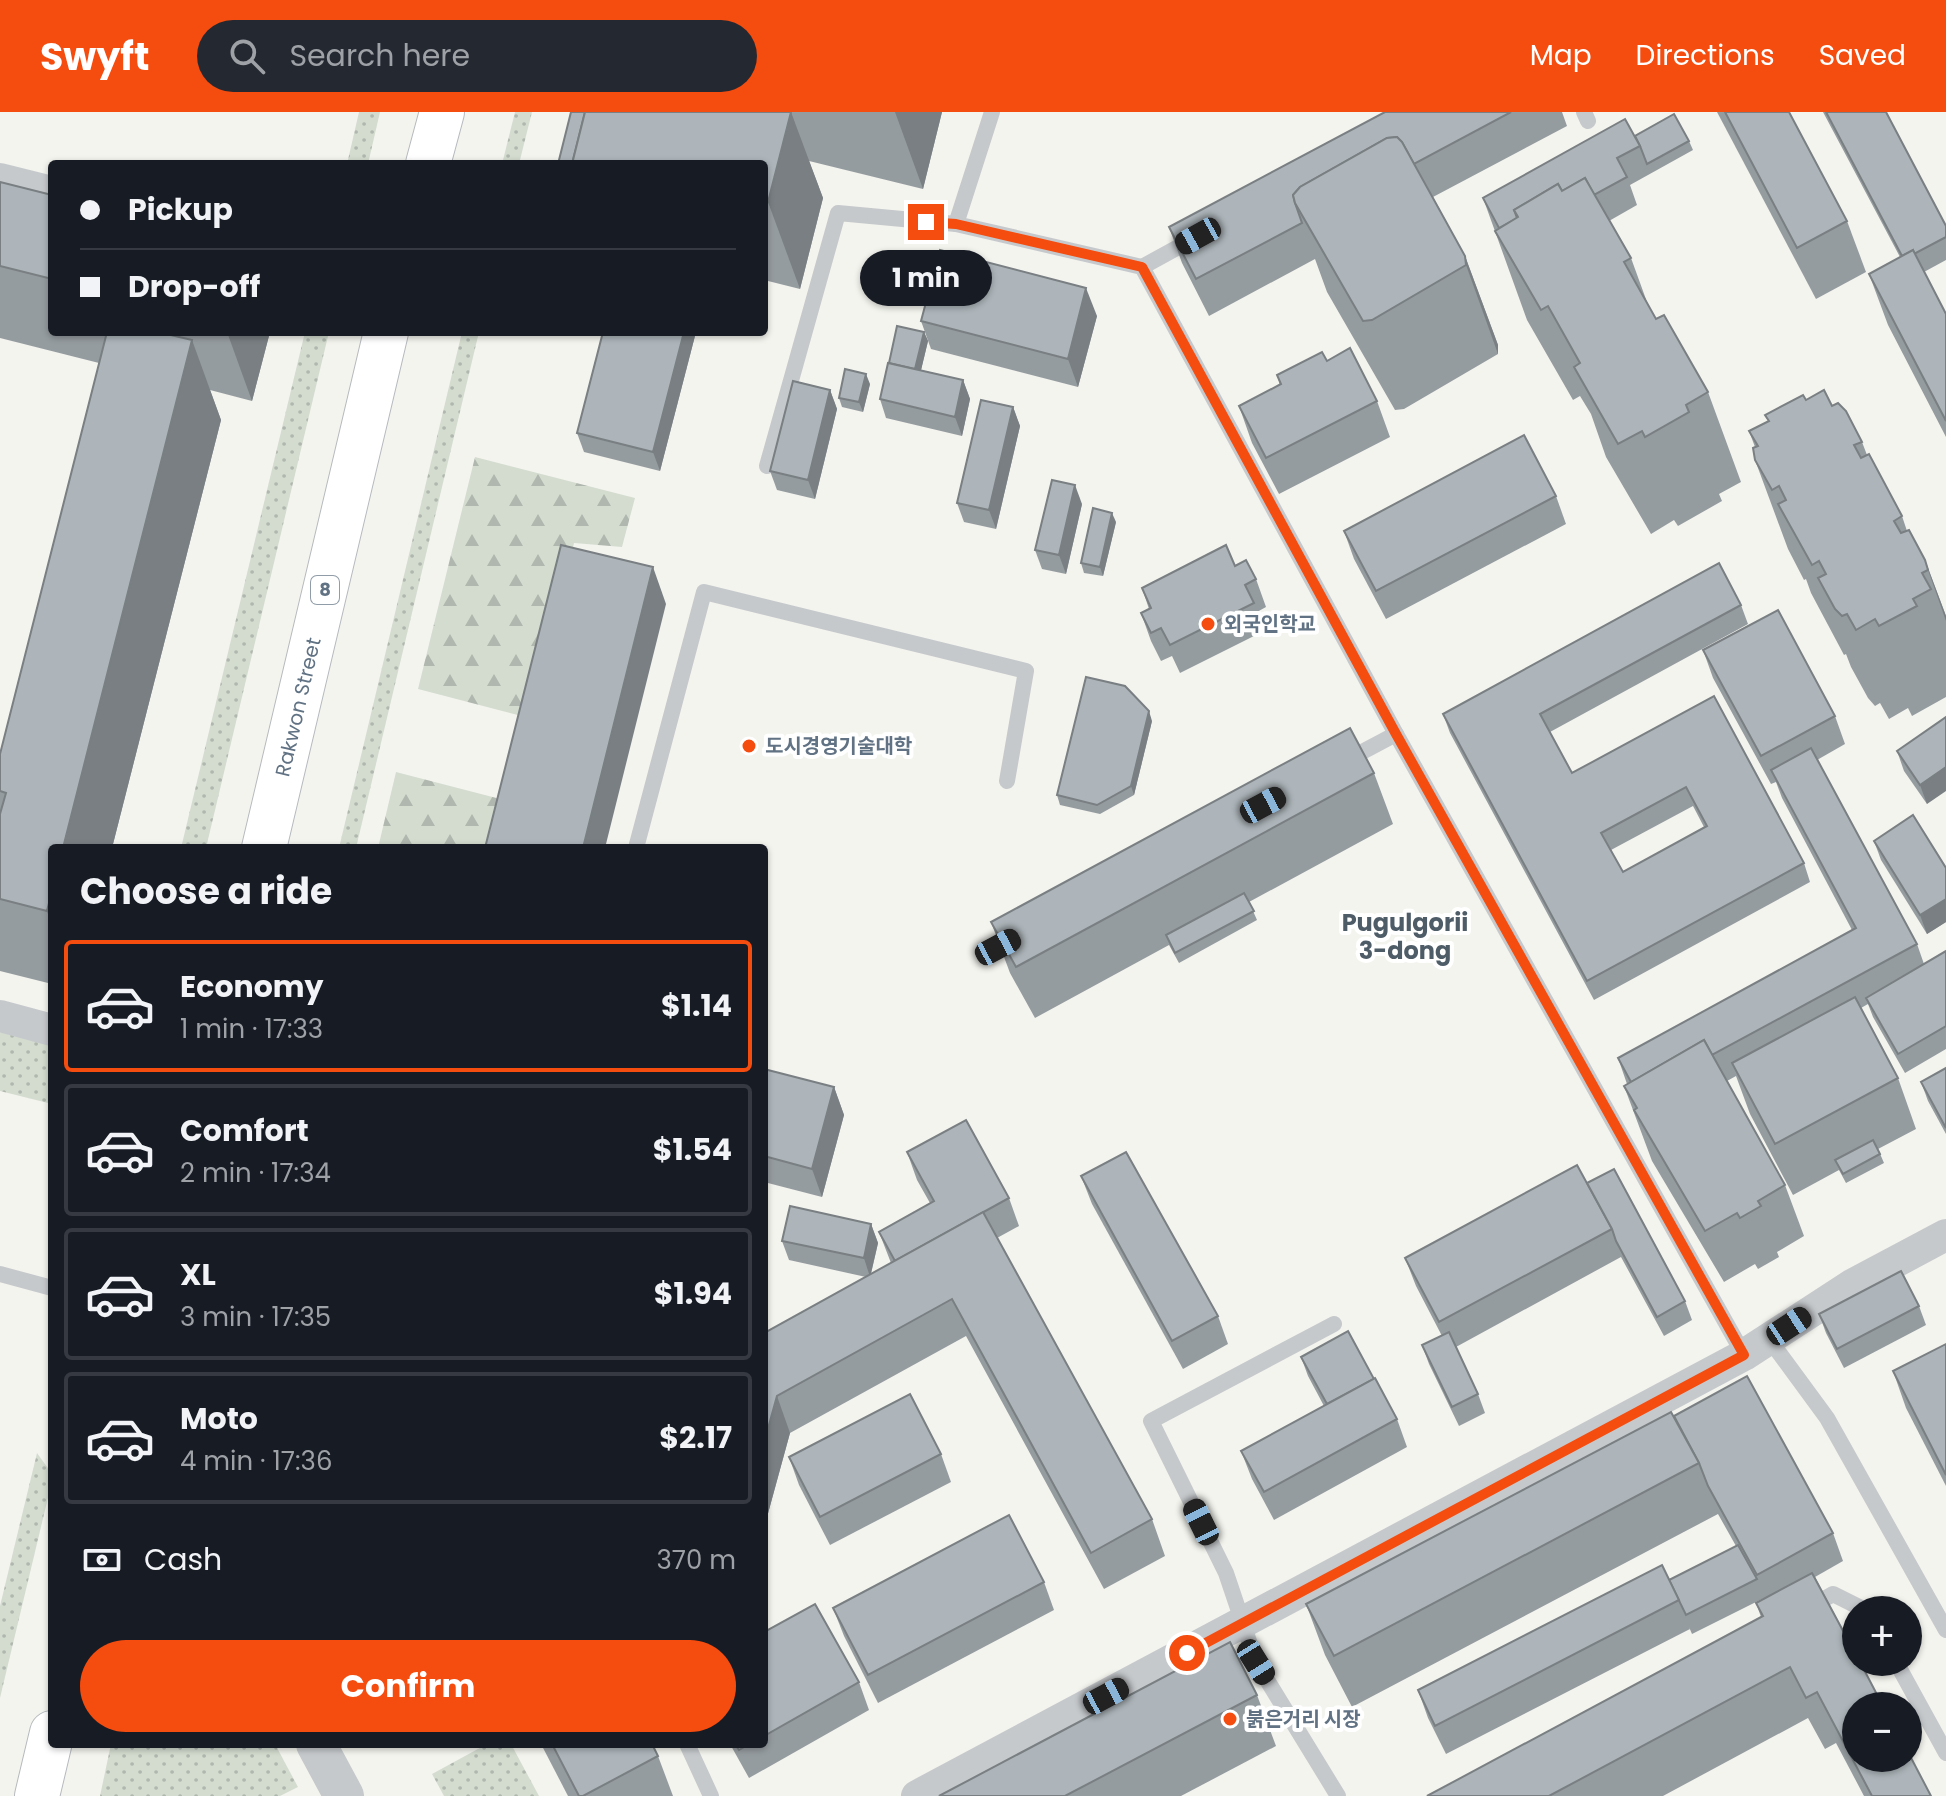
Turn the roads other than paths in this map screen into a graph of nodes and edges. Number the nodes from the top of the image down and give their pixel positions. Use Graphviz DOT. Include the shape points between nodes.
graph roads {
  1 [pos="442,112"];
  2 [pos="992,112"];
  3 [pos="429,160"];
  4 [pos="4,184"];
  5 [pos="48,191"];
  6 [pos="956,224"];
  7 [pos="1212,228"];
  8 [pos="1142,267"];
  9 [pos="385,336"];
  10 [pos="767,466"];
  11 [pos="1396,734"];
  12 [pos="1327,770"];
  13 [pos="1007,781"];
  14 [pos="265,844"];
  15 [pos="637,844"];
  16 [pos="0,1016"];
  17 [pos="48,1029"];
  18 [pos="1946,1235"];
  19 [pos="0,1274"];
  20 [pos="48,1287"];
  21 [pos="1334,1324"];
  22 [pos="1756,1347"];
  23 [pos="1842,1598"];
  24 [pos="1792,1617"];
  25 [pos="1241,1624"];
  26 [pos="1946,1630"];
  27 [pos="1904,1676"];
  28 [pos="48,1748"];
  29 [pos="318,1748"];
  30 [pos="689,1748"];
  31 [pos="1946,1753"];
  32 [pos="37,1796"];
  33 [pos="344,1796"];
  34 [pos="711,1796"];
  35 [pos="917,1796"];
  36 [pos="1338,1796"];
  1 -- 3 [label="main road"];
  2 -- 6 [label="lane"];
  4 -- 5 [label="street"];
  6 -- 8 [label="lane"];
  6 -- 10 [label="lane" via="838,213"];
  7 -- 8 [label="lane"];
  8 -- 11 [label="lane"];
  9 -- 14 [label="main road, Rakwon Street / 8"];
  11 -- 12 [label="lane"];
  11 -- 22 [label="lane"];
  13 -- 15 [label="lane" via="1026,671 704,592"];
  16 -- 17 [label="street"];
  18 -- 22 [label="street" via="1852,1285"];
  19 -- 20 [label="lane"];
  21 -- 25 [label="lane" via="1151,1421 1226,1573"];
  22 -- 25 [label="street"];
  22 -- 26 [label="lane" via="1827,1418"];
  23 -- 24 [label="lane" via="1833,1594"];
  25 -- 35 [label="street"];
  25 -- 36 [label="lane" via="1256,1662"];
  27 -- 31 [label="lane"];
  28 -- 32 [label="main road"];
  29 -- 33 [label="street"];
  30 -- 34 [label="lane"];
}
